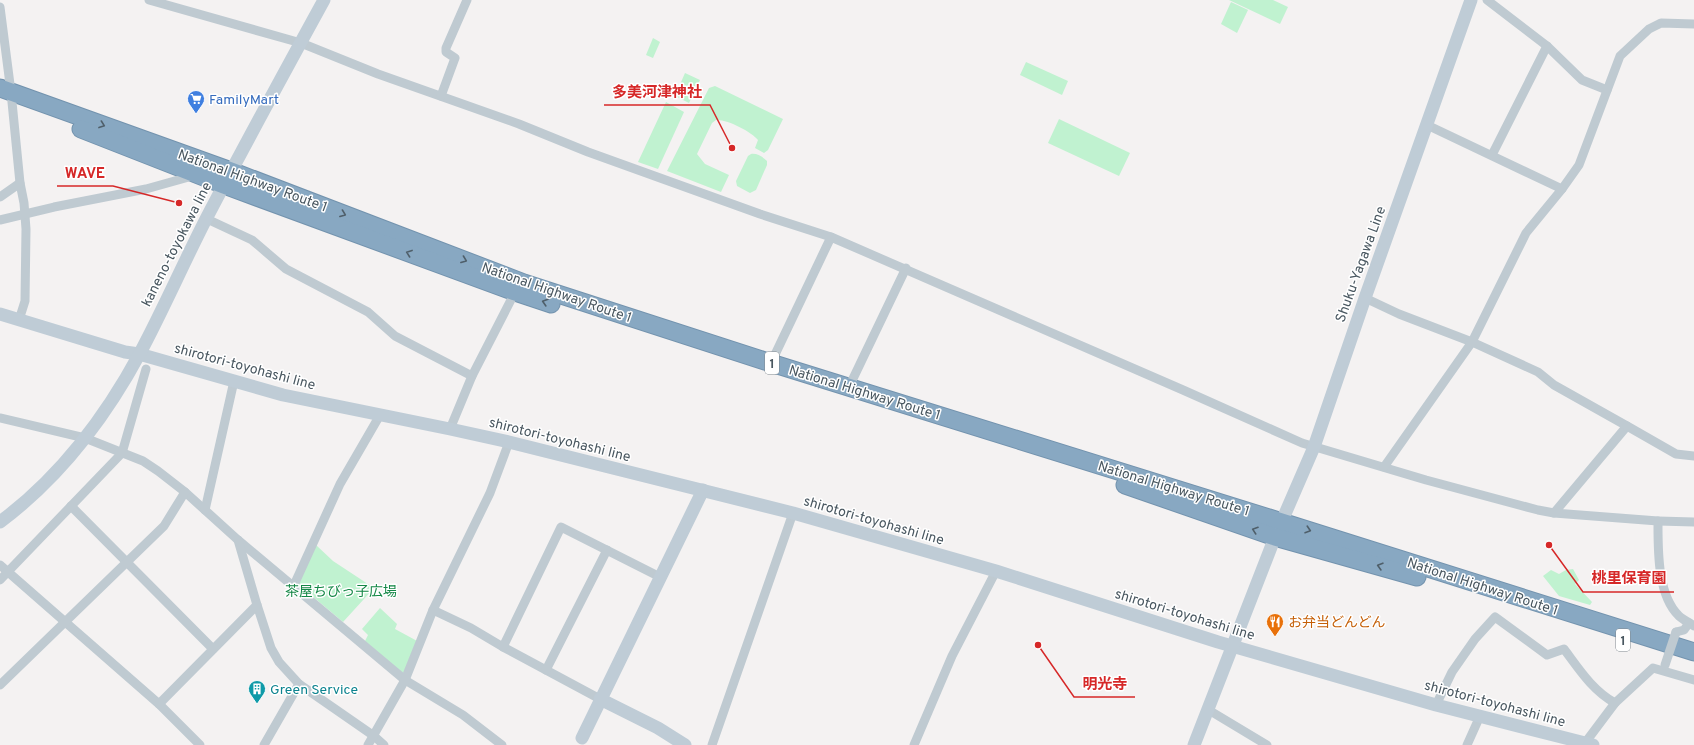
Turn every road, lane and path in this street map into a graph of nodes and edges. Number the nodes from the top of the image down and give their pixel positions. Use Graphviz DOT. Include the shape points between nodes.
graph roads {
  1 [pos="150,0"];
  2 [pos="324,0"];
  3 [pos="467,0"];
  4 [pos="1471,0"];
  5 [pos="1487,0"];
  6 [pos="0,7"];
  7 [pos="1694,24"];
  8 [pos="301,43"];
  9 [pos="1548,46"];
  10 [pos="1607,90"];
  11 [pos="6,95"];
  12 [pos="441,96"];
  13 [pos="1427,125"];
  14 [pos="1492,155"];
  15 [pos="199,175"];
  16 [pos="227,178"];
  17 [pos="20,183"];
  18 [pos="1562,189"];
  19 [pos="0,197"];
  20 [pos="25,215"];
  21 [pos="206,219"];
  22 [pos="0,220"];
  23 [pos="831,237"];
  24 [pos="906,268"];
  25 [pos="515,292"];
  26 [pos="1365,298"];
  27 [pos="0,314"];
  28 [pos="19,320"];
  29 [pos="1472,342"];
  30 [pos="140,354"];
  31 [pos="771,363"];
  32 [pos="146,369"];
  33 [pos="472,376"];
  34 [pos="234,381"];
  35 [pos="849,387"];
  36 [pos="380,414"];
  37 [pos="0,419"];
  38 [pos="1627,426"];
  39 [pos="450,428"];
  40 [pos="85,438"];
  41 [pos="509,442"];
  42 [pos="1314,447"];
  43 [pos="122,453"];
  44 [pos="1694,456"];
  45 [pos="1384,468"];
  46 [pos="703,490"];
  47 [pos="185,492"];
  48 [pos="71,506"];
  49 [pos="205,510"];
  50 [pos="793,513"];
  51 [pos="1554,513"];
  52 [pos="1658,521"];
  53 [pos="0,522"];
  54 [pos="1694,522"];
  55 [pos="1279,529"];
  56 [pos="238,540"];
  57 [pos="607,550"];
  58 [pos="128,562"];
  59 [pos="0,565"];
  60 [pos="996,571"];
  61 [pos="8,572"];
  62 [pos="660,577"];
  63 [pos="0,580"];
  64 [pos="294,585"];
  65 [pos="256,605"];
  66 [pos="432,610"];
  67 [pos="66,622"];
  68 [pos="1692,624"];
  69 [pos="1232,645"];
  70 [pos="502,647"];
  71 [pos="213,649"];
  72 [pos="1694,652"];
  73 [pos="1694,662"];
  74 [pos="1665,668"];
  75 [pos="546,670"];
  76 [pos="405,680"];
  77 [pos="1694,680"];
  78 [pos="299,684"];
  79 [pos="0,685"];
  80 [pos="600,699"];
  81 [pos="1615,703"];
  82 [pos="160,704"];
  83 [pos="1436,705"];
  84 [pos="1207,709"];
  85 [pos="1480,716"];
  86 [pos="374,736"];
  87 [pos="582,738"];
  88 [pos="1589,744"];
  89 [pos="200,745"];
  90 [pos="264,745"];
  91 [pos="368,745"];
  92 [pos="384,745"];
  93 [pos="502,745"];
  94 [pos="685,745"];
  95 [pos="712,745"];
  96 [pos="914,745"];
  97 [pos="1194,745"];
  98 [pos="1268,745"];
  99 [pos="1467,745"];
  1 -- 8 [label="street"];
  2 -- 8 [label="main road, kaneno-toyokawa line"];
  3 -- 12 [label="street" via="446,48 446,52 455,58"];
  4 -- 13 [label="main road, Shuku-Yagawa Line"];
  5 -- 9 [label="street"];
  6 -- 11 [label="street"];
  7 -- 10 [label="street" via="1661,23 1649,29 1620,56"];
  8 -- 12 [label="street"];
  8 -- 16 [label="main road, kaneno-toyokawa line"];
  9 -- 10 [label="street" via="1582,80"];
  9 -- 14 [label="street"];
  10 -- 18 [label="street" via="1579,165"];
  11 -- 15 [label="highway, National Highway Route 1 / 1"];
  11 -- 16 [label="highway, National Highway Route 1 / 1, one-way"];
  11 -- 17 [label="street"];
  12 -- 23 [label="street" via="760,214"];
  13 -- 14 [label="street"];
  13 -- 26 [label="main road, Shuku-Yagawa Line"];
  14 -- 18 [label="street"];
  15 -- 16 [label="highway, National Highway Route 1 / 1"];
  15 -- 20 [label="street"];
  16 -- 21 [label="main road, kaneno-toyokawa line"];
  25 -- 16 [label="highway, National Highway Route 1 / 1, one-way"];
  16 -- 31 [label="highway, National Highway Route 1 / 1, one-way" via="524,283"];
  17 -- 19 [label="street"];
  17 -- 20 [label="street"];
  18 -- 29 [label="street" via="1526,234"];
  20 -- 22 [label="street"];
  20 -- 28 [label="street" via="25,301"];
  21 -- 30 [label="main road, kaneno-toyokawa line"];
  21 -- 33 [label="street" via="252,240 286,269 368,312 395,336"];
  23 -- 24 [label="street"];
  23 -- 31 [label="street"];
  24 -- 35 [label="street"];
  24 -- 42 [label="street"];
  25 -- 33 [label="street"];
  55 -- 25 [label="highway, National Highway Route 1 / 1, one-way"];
  26 -- 29 [label="street"];
  26 -- 42 [label="main road, Shuku-Yagawa Line"];
  27 -- 28 [label="main road"];
  28 -- 30 [label="main road" via="125,352"];
  29 -- 38 [label="street" via="1538,372 1554,385"];
  29 -- 45 [label="street"];
  30 -- 34 [label="main road, shirotori-toyohashi line"];
  30 -- 40 [label="main road, kaneno-toyokawa line"];
  31 -- 35 [label="highway, National Highway Route 1 / 1"];
  32 -- 43 [label="street"];
  33 -- 39 [label="street"];
  34 -- 36 [label="main road, shirotori-toyohashi line" via="283,395"];
  34 -- 49 [label="street"];
  35 -- 55 [label="highway, National Highway Route 1 / 1"];
  36 -- 39 [label="main road, shirotori-toyohashi line"];
  36 -- 64 [label="street" via="340,484"];
  37 -- 40 [label="street"];
  38 -- 44 [label="street" via="1676,454"];
  38 -- 51 [label="street"];
  39 -- 41 [label="main road, shirotori-toyohashi line"];
  40 -- 43 [label="street"];
  40 -- 53 [label="main road, kaneno-toyokawa line" via="36,493"];
  41 -- 46 [label="main road, shirotori-toyohashi line"];
  41 -- 66 [label="street" via="490,493"];
  42 -- 45 [label="street"];
  42 -- 55 [label="main road, Shuku-Yagawa Line"];
  43 -- 47 [label="street" via="158,471"];
  43 -- 48 [label="street"];
  45 -- 51 [label="street"];
  46 -- 50 [label="main road, shirotori-toyohashi line"];
  46 -- 62 [label="main road"];
  47 -- 49 [label="street"];
  47 -- 58 [label="street" via="164,526"];
  48 -- 58 [label="street"];
  48 -- 61 [label="street"];
  49 -- 56 [label="street"];
  50 -- 60 [label="main road, shirotori-toyohashi line"];
  50 -- 95 [label="street"];
  51 -- 52 [label="street"];
  52 -- 54 [label="street"];
  52 -- 68 [label="street" via="1659,563 1664,587 1672,608 1680,617"];
  55 -- 69 [label="main road, Shuku-Yagawa Line"];
  55 -- 72 [label="highway, National Highway Route 1 / 1, one-way"];
  73 -- 55 [label="highway, National Highway Route 1 / 1, one-way" via="1472,593"];
  56 -- 64 [label="street"];
  56 -- 65 [label="street"];
  57 -- 62 [label="street"];
  57 -- 70 [label="street" via="561,527"];
  57 -- 75 [label="street"];
  58 -- 67 [label="street"];
  58 -- 71 [label="street"];
  59 -- 61 [label="street"];
  60 -- 69 [label="main road, shirotori-toyohashi line"];
  60 -- 96 [label="street" via="952,656"];
  61 -- 63 [label="street"];
  61 -- 67 [label="street"];
  62 -- 80 [label="main road"];
  64 -- 76 [label="street"];
  65 -- 71 [label="street"];
  65 -- 78 [label="street" via="271,648 279,662"];
  66 -- 70 [label="street" via="471,628"];
  66 -- 76 [label="street"];
  67 -- 79 [label="street"];
  67 -- 82 [label="street"];
  68 -- 74 [label="street, bridge" via="1676,632"];
  69 -- 83 [label="main road, shirotori-toyohashi line"];
  69 -- 84 [label="main road, Shuku-Yagawa Line"];
  70 -- 75 [label="street"];
  71 -- 82 [label="street"];
  74 -- 77 [label="street"];
  74 -- 81 [label="street" via="1653,668"];
  75 -- 80 [label="street"];
  76 -- 86 [label="street"];
  76 -- 93 [label="street" via="463,715"];
  78 -- 86 [label="street"];
  78 -- 90 [label="street"];
  80 -- 87 [label="main road"];
  80 -- 94 [label="main road" via="658,728"];
  81 -- 83 [label="street" via="1586,679 1564,649 1548,655 1495,617 1475,639 1452,672"];
  81 -- 88 [label="street"];
  82 -- 89 [label="street"];
  83 -- 85 [label="main road, shirotori-toyohashi line"];
  84 -- 97 [label="main road, Shuku-Yagawa Line"];
  84 -- 98 [label="street"];
  85 -- 88 [label="main road, shirotori-toyohashi line"];
  85 -- 99 [label="street"];
  86 -- 91 [label="street"];
  86 -- 92 [label="street"];
}
